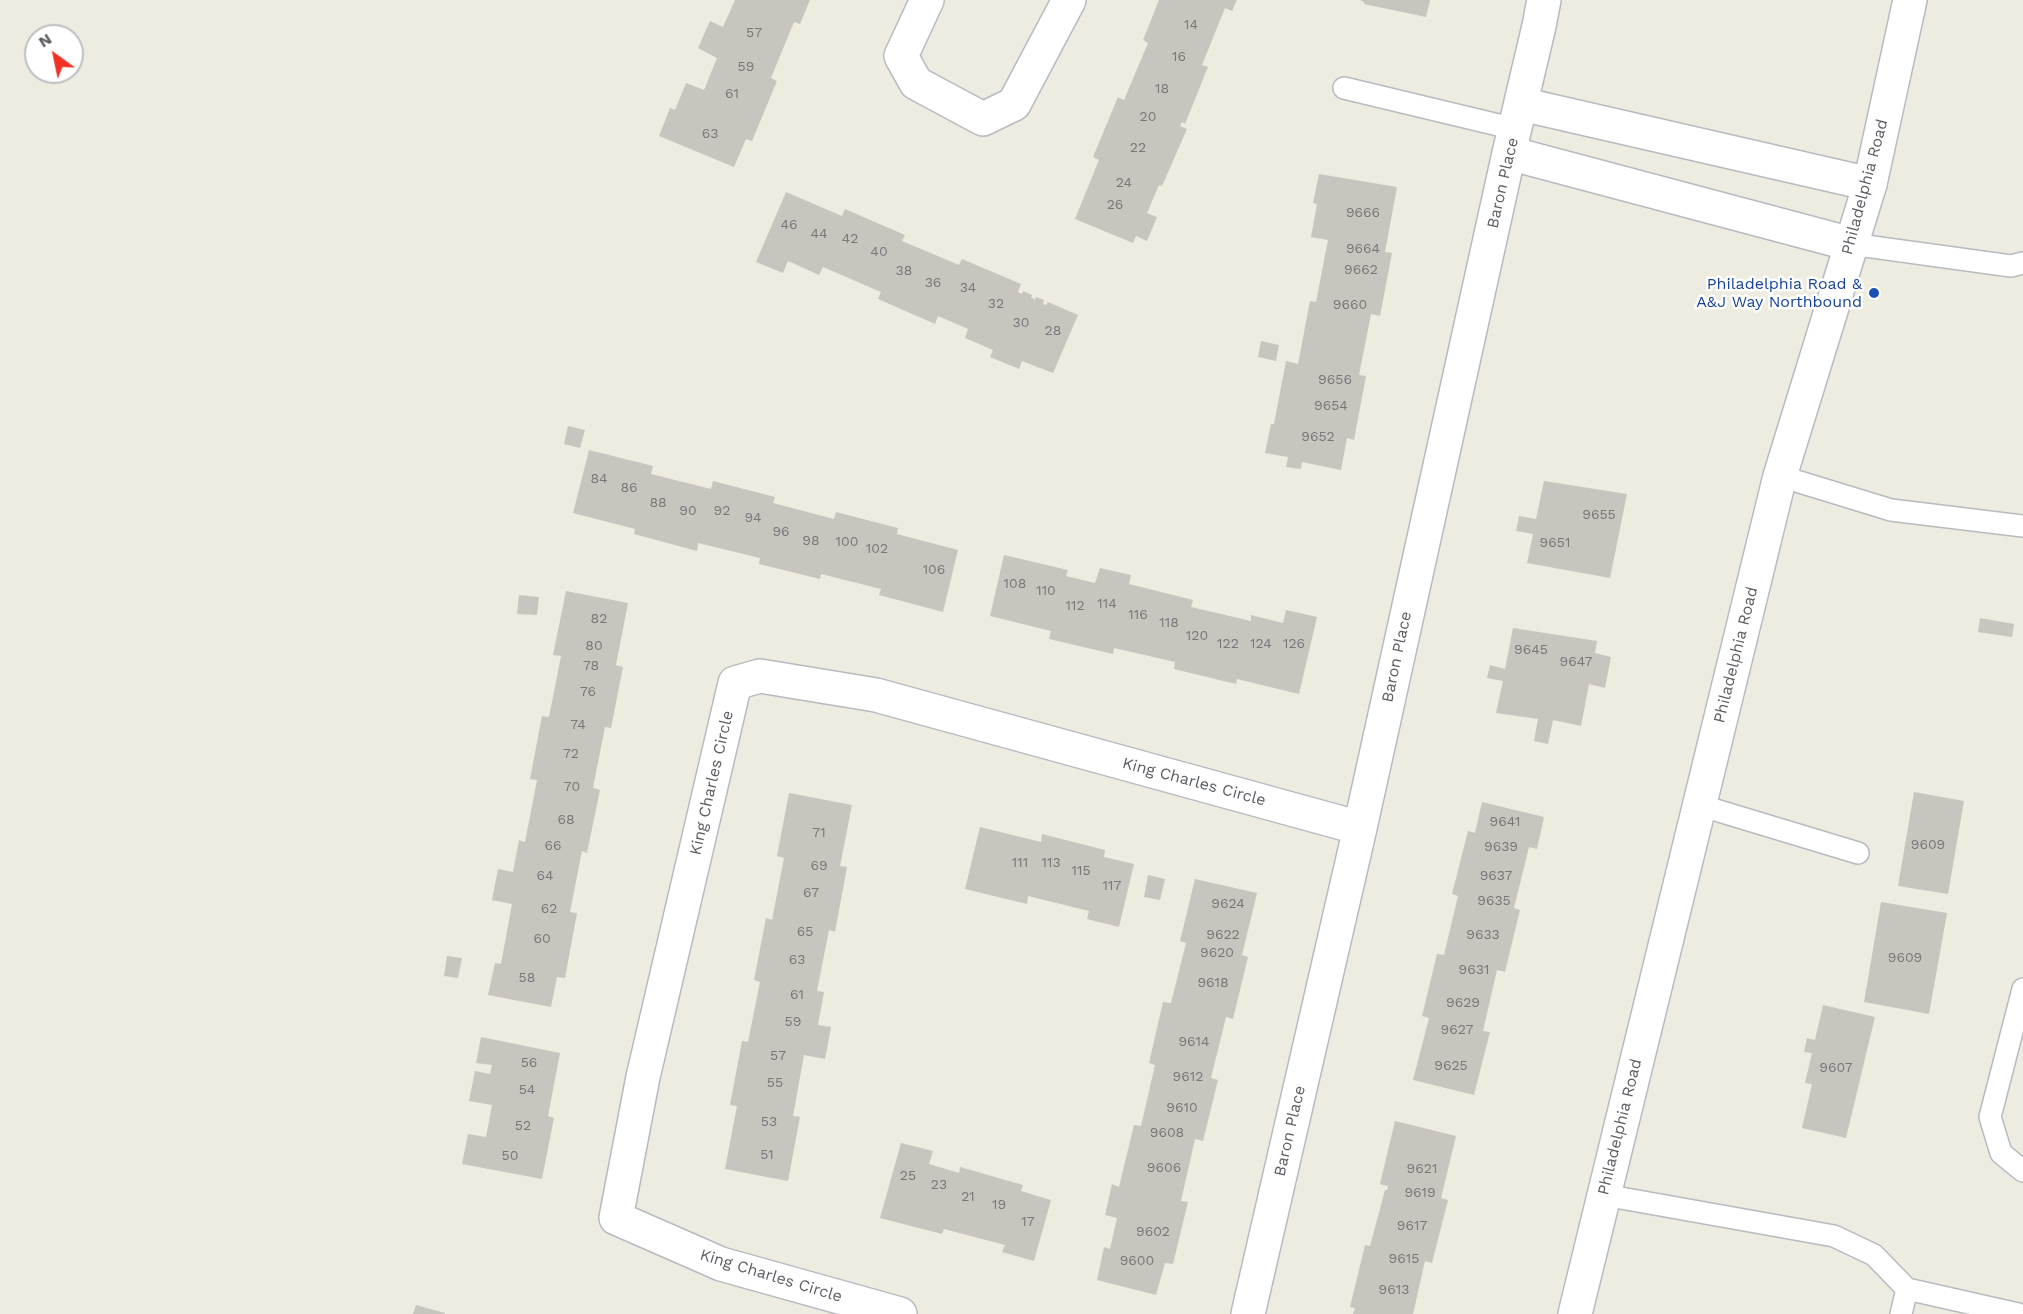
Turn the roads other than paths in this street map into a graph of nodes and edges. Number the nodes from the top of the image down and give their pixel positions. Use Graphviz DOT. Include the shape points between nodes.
graph roads {
  1 [pos="927,0"];
  2 [pos="1069,0"];
  3 [pos="1544,0"];
  4 [pos="1910,0"];
  5 [pos="1344,88"];
  6 [pos="1515,129"];
  7 [pos="1869,184"];
  8 [pos="1851,244"];
  9 [pos="2023,263"];
  10 [pos="1779,476"];
  11 [pos="2023,526"];
  12 [pos="1699,805"];
  13 [pos="1360,828"];
  14 [pos="1858,853"];
  15 [pos="2023,989"];
  16 [pos="2023,1170"];
  17 [pos="1604,1195"];
  18 [pos="1907,1289"];
  19 [pos="900,1314"];
  20 [pos="1248,1314"];
  21 [pos="1575,1314"];
  22 [pos="1901,1314"];
  23 [pos="2018,1314"];
  1 -- 2 [label="street" via="901,56 916,83 983,119 1014,104"];
  3 -- 6 [label="street, Baron Place"];
  4 -- 7 [label="street, Philadelphia Road"];
  5 -- 6 [label="lane"];
  6 -- 7 [label="street"];
  6 -- 8 [label="street"];
  6 -- 13 [label="street, Baron Place"];
  7 -- 8 [label="street, Philadelphia Road"];
  8 -- 9 [label="lane" via="2012,266"];
  8 -- 10 [label="street, Philadelphia Road"];
  10 -- 11 [label="lane" via="1891,510"];
  10 -- 12 [label="street, Philadelphia Road"];
  12 -- 14 [label="lane"];
  12 -- 17 [label="street, Philadelphia Road"];
  13 -- 19 [label="street, King Charles Circle" via="876,695 760,676 735,683 643,1077 616,1218 721,1264"];
  13 -- 20 [label="street, Baron Place"];
  15 -- 16 [label="lane" via="1990,1117 2001,1153"];
  17 -- 18 [label="lane" via="1834,1236 1874,1255"];
  17 -- 21 [label="street, Philadelphia Road"];
  18 -- 22 [label="lane"];
  18 -- 23 [label="lane"];
}
